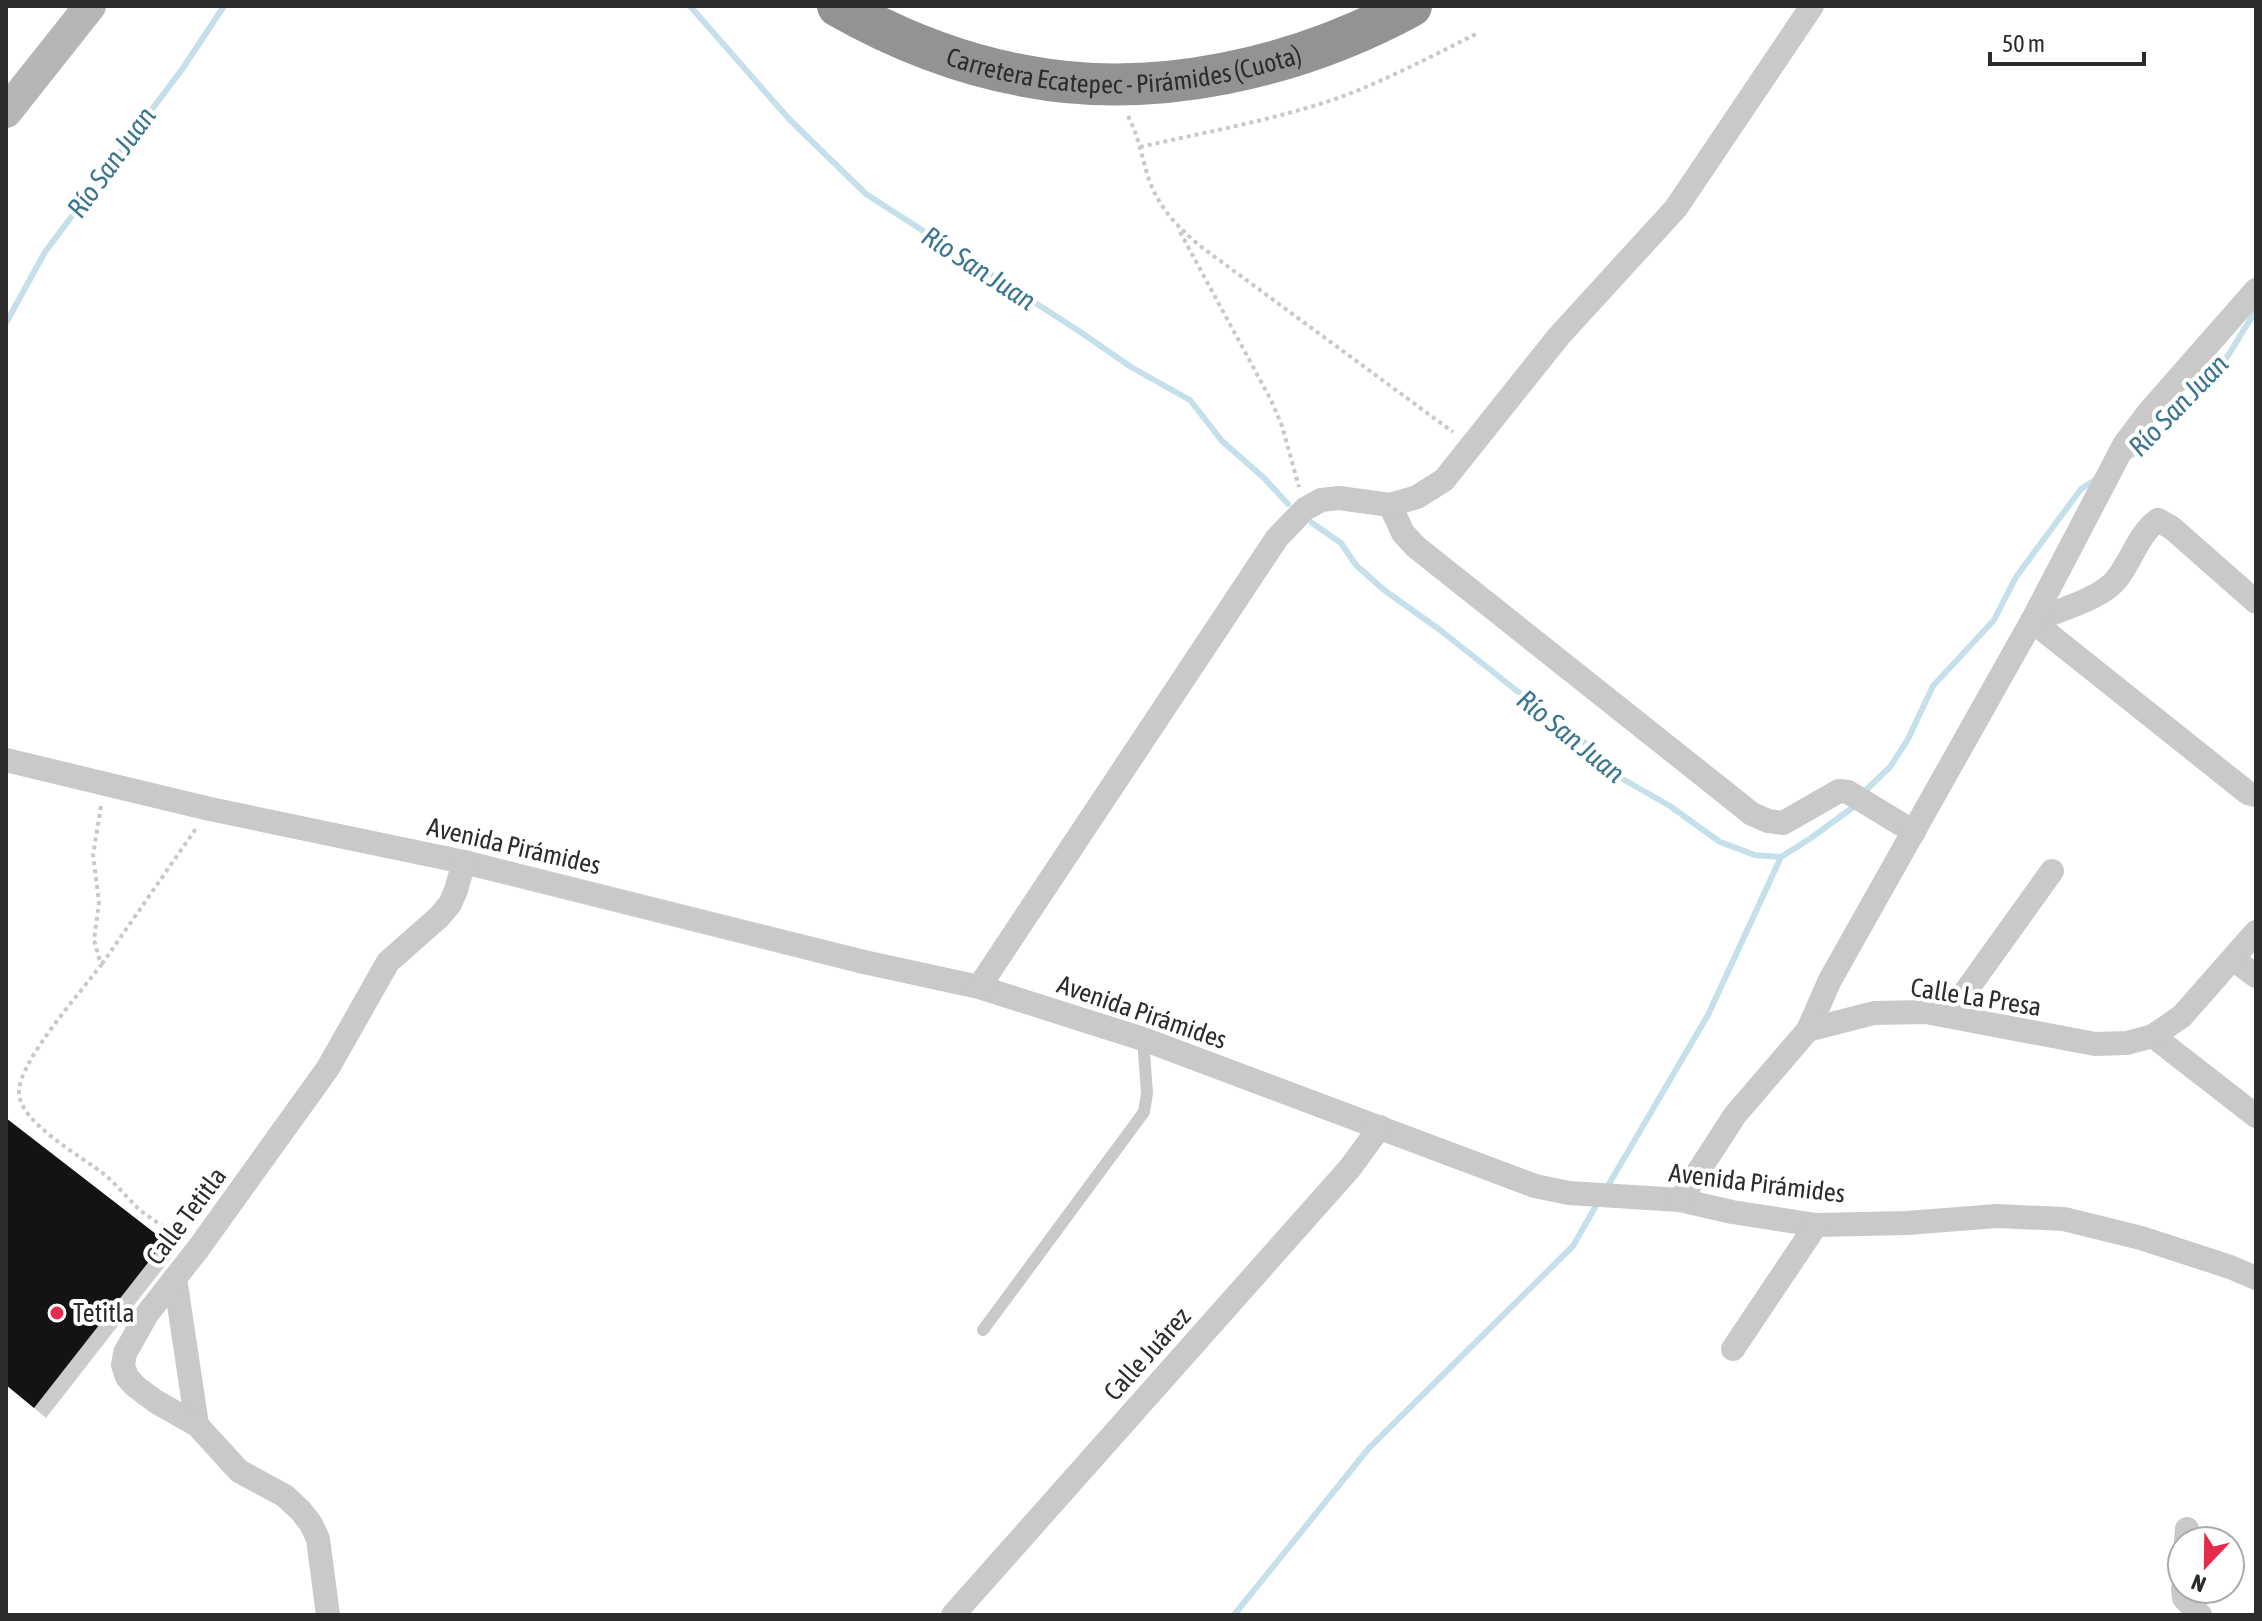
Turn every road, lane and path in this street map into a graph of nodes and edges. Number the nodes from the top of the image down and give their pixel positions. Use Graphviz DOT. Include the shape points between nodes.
graph roads {
  1 [pos="90,6"];
  2 [pos="838,6"];
  3 [pos="1411,6"];
  4 [pos="1812,6"];
  5 [pos="1478,33"];
  6 [pos="1124,111"];
  7 [pos="6,112"];
  8 [pos="1140,147"];
  9 [pos="1177,227"];
  10 [pos="2256,290"];
  11 [pos="1472,446"];
  12 [pos="1390,505"];
  13 [pos="1305,509"];
  14 [pos="2256,602"];
  15 [pos="2032,621"];
  16 [pos="6,760"];
  17 [pos="104,784"];
  18 [pos="2256,795"];
  19 [pos="210,809"];
  20 [pos="1914,832"];
  21 [pos="464,862"];
  22 [pos="2052,871"];
  23 [pos="2256,932"];
  24 [pos="2233,959"];
  25 [pos="101,965"];
  26 [pos="2256,976"];
  27 [pos="979,987"];
  28 [pos="1948,1016"];
  29 [pos="1808,1030"];
  30 [pos="2153,1036"];
  31 [pos="1143,1039"];
  32 [pos="2256,1116"];
  33 [pos="1380,1127"];
  34 [pos="1680,1200"];
  35 [pos="1816,1225"];
  36 [pos="198,1249"];
  37 [pos="175,1278"];
  38 [pos="2256,1278"];
  39 [pos="983,1330"];
  40 [pos="1733,1349"];
  41 [pos="197,1425"];
  42 [pos="328,1615"];
  43 [pos="953,1615"];
  1 -- 7 [label="main road"];
  2 -- 3 [label="highway, Carretera Ecatepec - Pirámides (Cuota)" via="963,61 1025,76 1109,83 1189,79 1280,61 1346,38"];
  4 -- 11 [label="street" via="1676,208 1559,336"];
  5 -- 8 [label="path" via="1335,99"];
  6 -- 8 [label="path"];
  8 -- 9 [label="path" via="1154,193"];
  9 -- 11 [label="path"];
  9 -- 13 [label="path" via="1271,400"];
  10 -- 15 [label="street" via="2124,445"];
  11 -- 12 [label="street" via="1444,480 1417,497"];
  12 -- 13 [label="street" via="1339,498"];
  12 -- 20 [label="street" via="1416,547 1752,814 1783,823 1839,791 1848,792"];
  13 -- 27 [label="street" via="1277,538"];
  14 -- 15 [label="street" via="2158,520 2111,585"];
  15 -- 18 [label="street"];
  15 -- 20 [label="street"];
  16 -- 17 [label="street, Avenida Pirámides"];
  17 -- 19 [label="street, Avenida Pirámides"];
  17 -- 25 [label="path" via="93,855 99,902 94,940"];
  19 -- 21 [label="street, Avenida Pirámides"];
  19 -- 25 [label="path"];
  20 -- 29 [label="street" via="1830,980"];
  21 -- 27 [label="street, Avenida Pirámides"];
  21 -- 36 [label="street, Calle Tetitla" via="450,904 388,962 328,1068"];
  22 -- 28 [label="street"];
  23 -- 24 [label="street, Calle La Presa"];
  24 -- 26 [label="street"];
  24 -- 30 [label="street, Calle La Presa" via="2182,1016"];
  25 -- 36 [label="path" via="24,1071 19,1093 25,1111 141,1211"];
  27 -- 31 [label="street, Avenida Pirámides"];
  28 -- 29 [label="street, Calle La Presa" via="1874,1013"];
  28 -- 30 [label="street, Calle La Presa" via="2095,1044"];
  29 -- 34 [label="street" via="1735,1115"];
  30 -- 32 [label="street"];
  31 -- 33 [label="street, Avenida Pirámides"];
  31 -- 39 [label="lane" via="1144,1112"];
  33 -- 34 [label="street, Avenida Pirámides" via="1535,1186"];
  33 -- 43 [label="street, Calle Juárez" via="1350,1168"];
  34 -- 35 [label="street, Avenida Pirámides"];
  35 -- 38 [label="street, Avenida Pirámides" via="1997,1216 2064,1219 2141,1238"];
  35 -- 40 [label="street"];
  36 -- 37 [label="street, Calle Tetitla"];
  37 -- 41 [label="street"];
  37 -- 41 [label="street, Calle Tetitla" via="131,1340 123,1365 135,1386"];
  41 -- 42 [label="street, Calle Tetitla" via="239,1471 285,1496 311,1524 318,1539"];
}
